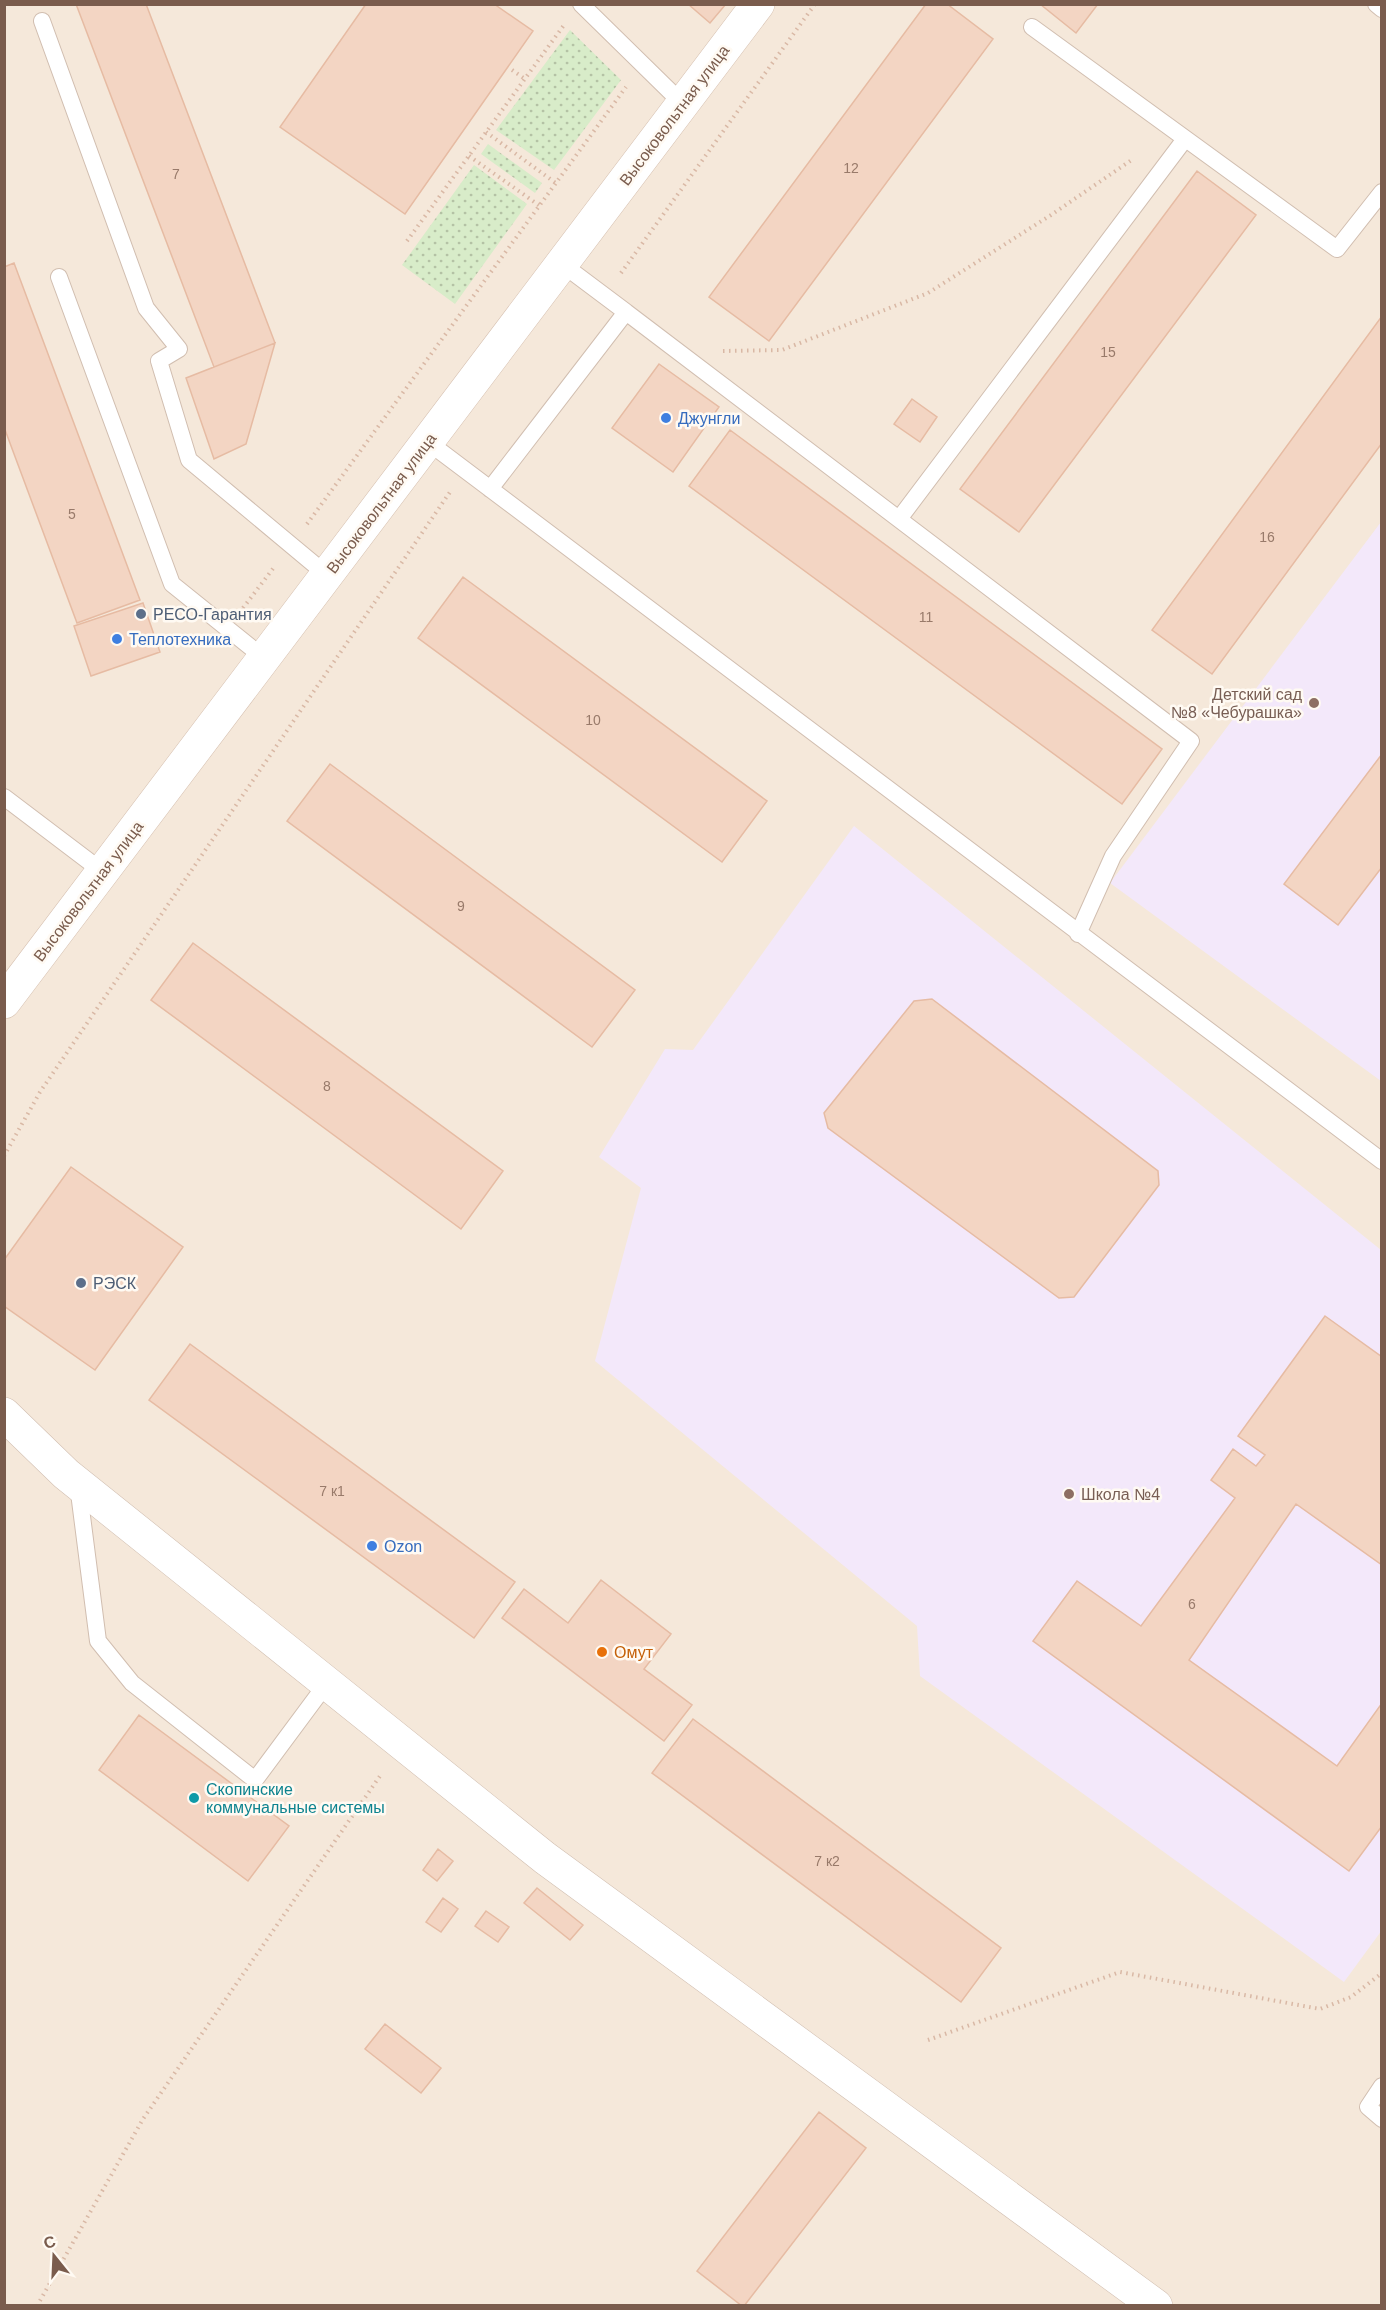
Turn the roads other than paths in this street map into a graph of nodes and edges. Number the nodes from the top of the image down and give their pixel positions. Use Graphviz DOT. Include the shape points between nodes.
graph roads {
  1 [pos="581,4"];
  2 [pos="758,4"];
  3 [pos="1376,4"];
  4 [pos="1382,9"];
  5 [pos="42,21"];
  6 [pos="1032,27"];
  7 [pos="683,104"];
  8 [pos="1179,135"];
  9 [pos="1382,192"];
  10 [pos="562,264"];
  11 [pos="59,277"];
  12 [pos="626,312"];
  13 [pos="428,442"];
  14 [pos="490,489"];
  15 [pos="899,519"];
  16 [pos="327,575"];
  17 [pos="264,658"];
  18 [pos="4,797"];
  19 [pos="103,872"];
  20 [pos="1078,934"];
  21 [pos="4,1002"];
  22 [pos="1382,1161"];
  23 [pos="4,1414"];
  24 [pos="78,1484"];
  25 [pos="327,1683"];
  26 [pos="1382,2086"];
  27 [pos="1382,2119"];
  28 [pos="1156,2306"];
  1 -- 7 [label="lane"];
  2 -- 7 [label="street, Высоковольтная улица"];
  3 -- 4 [label="lane"];
  5 -- 16 [label="lane" via="146,308 179,350 159,361 189,460"];
  6 -- 8 [label="lane"];
  7 -- 10 [label="street, Высоковольтная улица"];
  8 -- 9 [label="lane" via="1337,249"];
  8 -- 15 [label="lane"];
  10 -- 12 [label="lane"];
  10 -- 13 [label="street, Высоковольтная улица"];
  11 -- 17 [label="lane" via="172,584"];
  12 -- 14 [label="lane"];
  12 -- 15 [label="lane"];
  13 -- 14 [label="lane"];
  13 -- 16 [label="street, Высоковольтная улица"];
  14 -- 20 [label="lane"];
  15 -- 20 [label="lane" via="1191,741 1113,856"];
  16 -- 17 [label="street, Высоковольтная улица"];
  17 -- 19 [label="street, Высоковольтная улица"];
  18 -- 19 [label="lane"];
  19 -- 21 [label="street, Высоковольтная улица"];
  20 -- 22 [label="lane"];
  23 -- 24 [label="street"];
  24 -- 25 [label="street"];
  24 -- 25 [label="lane" via="98,1641 132,1683 255,1780"];
  25 -- 28 [label="street" via="545,1858"];
  26 -- 27 [label="lane" via="1368,2107"];
}
